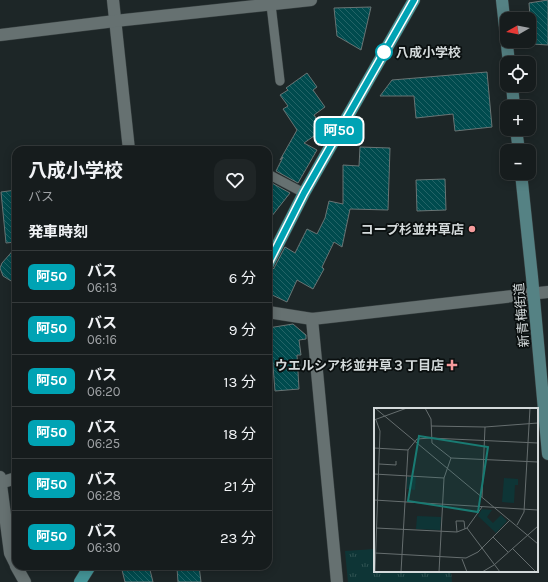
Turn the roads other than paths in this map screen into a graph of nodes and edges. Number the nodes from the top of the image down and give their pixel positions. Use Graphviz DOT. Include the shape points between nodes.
graph roads {
  1 [pos="113,0"];
  2 [pos="310,0"];
  3 [pos="414,0"];
  4 [pos="502,0"];
  5 [pos="271,5"];
  6 [pos="115,21"];
  7 [pos="0,35"];
  8 [pos="508,56"];
  9 [pos="280,82"];
  10 [pos="129,146"];
  11 [pos="272,176"];
  12 [pos="522,180"];
  13 [pos="304,193"];
  14 [pos="272,256"];
  15 [pos="548,292"];
  16 [pos="533,294"];
  17 [pos="272,313"];
  18 [pos="312,319"];
  19 [pos="546,406"];
  20 [pos="548,454"];
  21 [pos="12,479"];
  22 [pos="0,481"];
  23 [pos="12,557"];
  24 [pos="18,570"];
  25 [pos="88,570"];
  26 [pos="25,582"];
  27 [pos="80,582"];
  28 [pos="337,582"];
  1 -- 6 [label="street"];
  2 -- 5 [label="street"];
  3 -- 13 [label="main road"];
  4 -- 8 [label="main road"];
  5 -- 6 [label="street"];
  5 -- 9 [label="lane"];
  6 -- 7 [label="street"];
  6 -- 10 [label="street"];
  11 -- 13 [label="lane"];
  12 -- 16 [label="main road, 新青梅街道"];
  13 -- 14 [label="main road"];
  15 -- 16 [label="street"];
  16 -- 18 [label="street"];
  16 -- 19 [label="main road, 新青梅街道"];
  17 -- 18 [label="street"];
  18 -- 28 [label="street"];
  19 -- 20 [label="main road, 新青梅街道"];
  21 -- 22 [label="street"];
  22 -- 23 [label="street"];
  24 -- 26 [label="street"];
  25 -- 27 [label="main road"];
}
